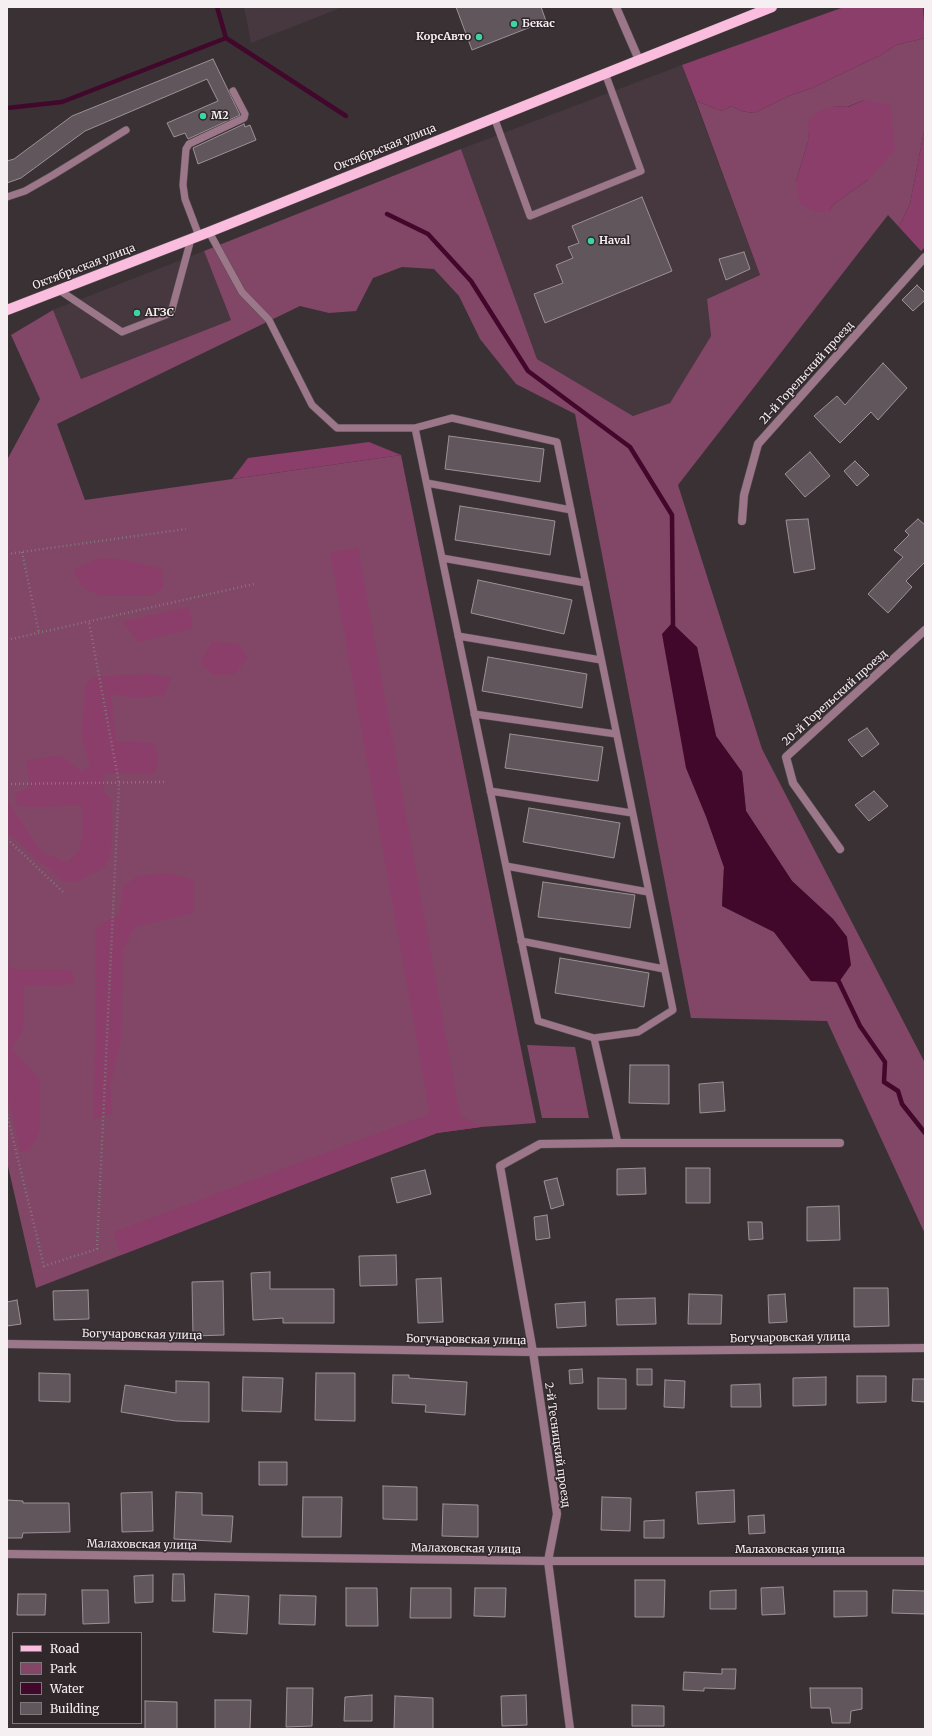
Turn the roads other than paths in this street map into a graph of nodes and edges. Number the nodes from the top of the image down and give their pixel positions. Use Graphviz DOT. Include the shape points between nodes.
graph roads {
  1 [pos="616,7"];
  2 [pos="772,7"];
  3 [pos="639,60"];
  4 [pos="605,73"];
  5 [pos="233,90"];
  6 [pos="494,117"];
  7 [pos="126,130"];
  8 [pos="7,198"];
  9 [pos="200,236"];
  10 [pos="925,257"];
  11 [pos="59,290"];
  12 [pos="7,310"];
  13 [pos="415,428"];
  14 [pos="427,483"];
  15 [pos="571,510"];
  16 [pos="742,521"];
  17 [pos="442,558"];
  18 [pos="586,583"];
  19 [pos="925,630"];
  20 [pos="458,636"];
  21 [pos="601,660"];
  22 [pos="474,714"];
  23 [pos="616,734"];
  24 [pos="490,791"];
  25 [pos="632,813"];
  26 [pos="840,849"];
  27 [pos="506,866"];
  28 [pos="648,892"];
  29 [pos="521,941"];
  30 [pos="664,969"];
  31 [pos="594,1038"];
  32 [pos="618,1143"];
  33 [pos="840,1143"];
  34 [pos="7,1344"];
  35 [pos="925,1348"];
  36 [pos="533,1352"];
  37 [pos="7,1554"];
  38 [pos="548,1561"];
  39 [pos="925,1561"];
  40 [pos="570,1729"];
  1 -- 3 [label="street"];
  2 -- 3 [label="main road, Октябрьская улица"];
  3 -- 4 [label="main road, Октябрьская улица"];
  4 -- 6 [label="main road, Октябрьская улица"];
  4 -- 6 [label="lane" via="641,171 530,216"];
  5 -- 9 [label="lane" via="245,114 244,118 189,144 186,149 183,185 185,199"];
  6 -- 9 [label="main road, Октябрьская улица"];
  7 -- 8 [label="lane" via="53,176"];
  9 -- 11 [label="main road, Октябрьская улица"];
  9 -- 11 [label="lane" via="171,313 122,332"];
  9 -- 13 [label="lane" via="242,292 269,320 312,405 337,428"];
  10 -- 16 [label="street, 21-й Горельский проезд" via="758,444 744,495"];
  11 -- 12 [label="main road, Октябрьская улица"];
  13 -- 14 [label="lane"];
  13 -- 15 [label="lane" via="452,418 557,442"];
  14 -- 15 [label="lane"];
  14 -- 17 [label="lane"];
  15 -- 18 [label="lane"];
  17 -- 18 [label="lane"];
  17 -- 20 [label="lane"];
  18 -- 21 [label="lane"];
  19 -- 26 [label="street, 20-й Горельский проезд" via="786,757 793,783"];
  20 -- 21 [label="lane"];
  20 -- 22 [label="lane"];
  21 -- 23 [label="lane"];
  22 -- 23 [label="lane"];
  22 -- 24 [label="lane"];
  23 -- 25 [label="lane"];
  24 -- 25 [label="lane"];
  24 -- 27 [label="lane"];
  25 -- 28 [label="lane"];
  27 -- 28 [label="lane"];
  27 -- 29 [label="lane"];
  28 -- 30 [label="lane"];
  29 -- 30 [label="lane"];
  29 -- 31 [label="lane" via="538,1021"];
  30 -- 31 [label="lane" via="673,1010 638,1032"];
  31 -- 32 [label="lane"];
  32 -- 33 [label="street"];
  32 -- 36 [label="street, 2-й Тесницкий проезд" via="540,1144 500,1166"];
  34 -- 36 [label="street, Богучаровская улица"];
  35 -- 36 [label="street, Богучаровская улица"];
  36 -- 38 [label="street, 2-й Тесницкий проезд" via="557,1514"];
  37 -- 38 [label="street, Малаховская улица"];
  38 -- 39 [label="street, Малаховская улица"];
  38 -- 40 [label="street, 2-й Тесницкий проезд"];
}
